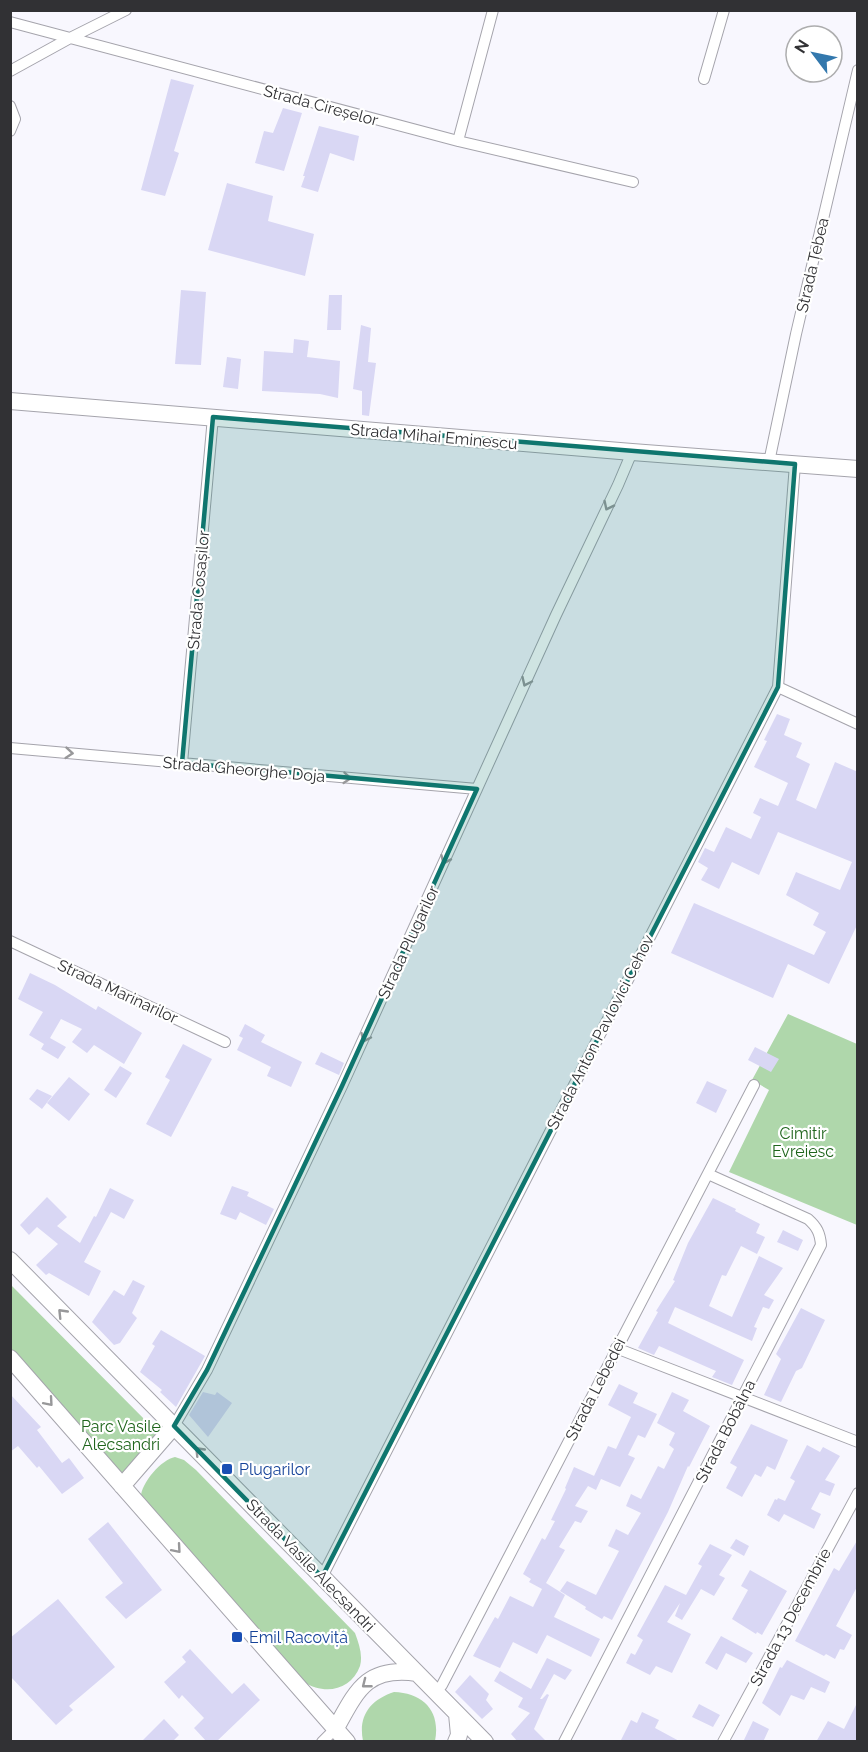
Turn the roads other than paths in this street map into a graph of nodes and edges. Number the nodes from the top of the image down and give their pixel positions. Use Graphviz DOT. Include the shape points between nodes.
graph roads {
  1 [pos="126,10"];
  2 [pos="493,10"];
  3 [pos="723,10"];
  4 [pos="10,22"];
  5 [pos="69,38"];
  6 [pos="858,69"];
  7 [pos="10,71"];
  8 [pos="704,79"];
  9 [pos="10,106"];
  10 [pos="10,131"];
  11 [pos="458,141"];
  12 [pos="633,182"];
  13 [pos="10,401"];
  14 [pos="213,417"];
  15 [pos="632,452"];
  16 [pos="769,462"];
  17 [pos="795,464"];
  18 [pos="858,469"];
  19 [pos="777,687"];
  20 [pos="858,724"];
  21 [pos="10,748"];
  22 [pos="182,763"];
  23 [pos="477,789"];
  24 [pos="10,941"];
  25 [pos="225,1041"];
  26 [pos="754,1085"];
  27 [pos="708,1174"];
  28 [pos="10,1260"];
  29 [pos="616,1348"];
  30 [pos="10,1358"];
  31 [pos="742,1397"];
  32 [pos="174,1426"];
  33 [pos="858,1442"];
  34 [pos="122,1486"];
  35 [pos="858,1493"];
  36 [pos="322,1577"];
  37 [pos="417,1673"];
  38 [pos="436,1692"];
  39 [pos="457,1714"];
  40 [pos="336,1728"];
  41 [pos="322,1742"];
  42 [pos="347,1742"];
  43 [pos="456,1742"];
  44 [pos="485,1742"];
  45 [pos="564,1742"];
  46 [pos="723,1742"];
  1 -- 5 [label="street"];
  2 -- 11 [label="street"];
  3 -- 8 [label="street"];
  4 -- 5 [label="street, Strada Cireșelor"];
  5 -- 7 [label="street"];
  5 -- 11 [label="street, Strada Cireșelor"];
  6 -- 16 [label="street, Strada Țebea"];
  9 -- 10 [label="street" via="15,120"];
  11 -- 12 [label="street, Strada Cireșelor"];
  13 -- 14 [label="street, Strada Mihai Eminescu"];
  14 -- 15 [label="street, Strada Mihai Eminescu"];
  14 -- 22 [label="street, Strada Cosașilor"];
  15 -- 16 [label="street, Strada Mihai Eminescu"];
  15 -- 23 [label="street, Strada Plugarilor, one-way"];
  16 -- 17 [label="street, Strada Mihai Eminescu"];
  17 -- 18 [label="street, Strada Mihai Eminescu"];
  17 -- 19 [label="street, Strada Anton Pavlovici Cehov"];
  19 -- 20 [label="street"];
  19 -- 36 [label="street, Strada Anton Pavlovici Cehov"];
  21 -- 22 [label="street, Strada Gheorghe Doja, one-way"];
  22 -- 23 [label="street, Strada Gheorghe Doja, one-way"];
  23 -- 32 [label="street, Strada Plugarilor, one-way" via="207,1370"];
  24 -- 25 [label="street, Strada Marinarilor"];
  26 -- 27 [label="street, Strada Lebedei"];
  27 -- 29 [label="street, Strada Lebedei"];
  27 -- 31 [label="street, Strada Bobâlna" via="808,1219 820,1234 816,1256"];
  32 -- 28 [label="street, Strada Vasile Alecsandri, one-way"];
  29 -- 31 [label="street"];
  29 -- 38 [label="street, Strada Lebedei"];
  30 -- 34 [label="street, one-way"];
  31 -- 33 [label="street"];
  31 -- 45 [label="street, Strada Bobâlna"];
  32 -- 34 [label="street"];
  36 -- 32 [label="street, Strada Vasile Alecsandri, one-way"];
  34 -- 40 [label="street, one-way"];
  35 -- 46 [label="street, Strada 13 Decembrie"];
  36 -- 37 [label="street, Strada Vasile Alecsandri"];
  37 -- 38 [label="street, Strada Vasile Alecsandri"];
  37 -- 40 [label="street, one-way" via="382,1673 369,1680 356,1692"];
  38 -- 39 [label="street, Strada Vasile Alecsandri"];
  39 -- 43 [label="street"];
  39 -- 44 [label="street, Strada Vasile Alecsandri"];
  40 -- 41 [label="street"];
  40 -- 42 [label="street"];
}
